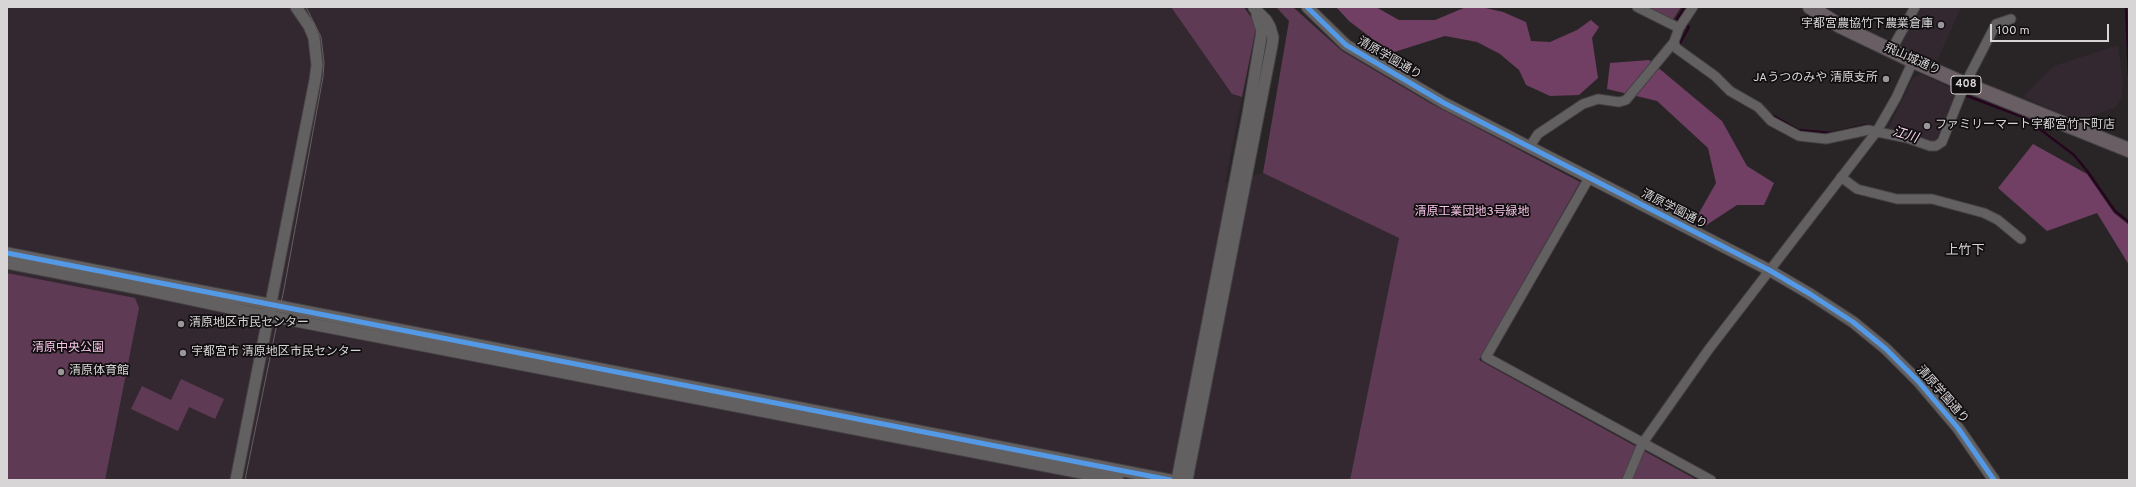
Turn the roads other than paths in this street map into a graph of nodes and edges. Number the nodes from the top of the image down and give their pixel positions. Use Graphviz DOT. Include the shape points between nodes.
graph roads {
  1 [pos="296,7"];
  2 [pos="1306,7"];
  3 [pos="1637,7"];
  4 [pos="1693,7"];
  5 [pos="1810,7"];
  6 [pos="1915,7"];
  7 [pos="1253,8"];
  8 [pos="2011,19"];
  9 [pos="1679,28"];
  10 [pos="1674,42"];
  11 [pos="1891,51"];
  12 [pos="1913,61"];
  13 [pos="1965,84"];
  14 [pos="1877,131"];
  15 [pos="1530,146"];
  16 [pos="2129,150"];
  17 [pos="1842,177"];
  18 [pos="1589,178"];
  19 [pos="2021,239"];
  20 [pos="7,252"];
  21 [pos="7,263"];
  22 [pos="1769,270"];
  23 [pos="272,304"];
  24 [pos="269,316"];
  25 [pos="1642,444"];
  26 [pos="236,480"];
  27 [pos="1118,480"];
  28 [pos="1170,480"];
  29 [pos="1177,480"];
  30 [pos="1187,480"];
  31 [pos="1627,480"];
  32 [pos="1711,480"];
  33 [pos="1994,480"];
  1 -- 23 [label="street" via="314,38 317,65"];
  2 -- 15 [label="street, 清原学園通り" via="1346,46 1444,103"];
  3 -- 9 [label="street"];
  4 -- 9 [label="street"];
  5 -- 11 [label="highway, 飛山城通り / 408" via="1840,26"];
  6 -- 11 [label="street"];
  7 -- 29 [label="street" via="1262,31"];
  7 -- 30 [label="street" via="1262,15 1270,27 1273,38"];
  8 -- 13 [label="street" via="1996,24"];
  9 -- 10 [label="street"];
  10 -- 14 [label="street" via="1676,48 1715,76 1730,91 1758,107 1771,121 1799,136 1826,139 1868,130"];
  10 -- 15 [label="street" via="1626,100 1619,102 1598,99 1583,104 1538,134"];
  11 -- 12 [label="highway, 飛山城通り / 408"];
  12 -- 13 [label="highway, 飛山城通り / 408"];
  12 -- 14 [label="street"];
  13 -- 14 [label="street" via="1942,142 1936,146"];
  13 -- 16 [label="highway, 飛山城通り / 408"];
  14 -- 17 [label="street"];
  15 -- 18 [label="street, 清原学園通り"];
  17 -- 19 [label="street" via="1857,189 1864,191 1897,199 1932,199 1984,213 1998,220"];
  17 -- 22 [label="street"];
  18 -- 22 [label="street, 清原学園通り"];
  18 -- 25 [label="street" via="1486,357"];
  20 -- 23 [label="street"];
  21 -- 24 [label="street"];
  22 -- 25 [label="street"];
  22 -- 33 [label="street, 清原学園通り" via="1853,322 1886,349 1958,428"];
  23 -- 24 [label="street"];
  23 -- 28 [label="street"];
  24 -- 26 [label="street"];
  24 -- 27 [label="street"];
  25 -- 31 [label="street"];
  25 -- 32 [label="street"];
}
